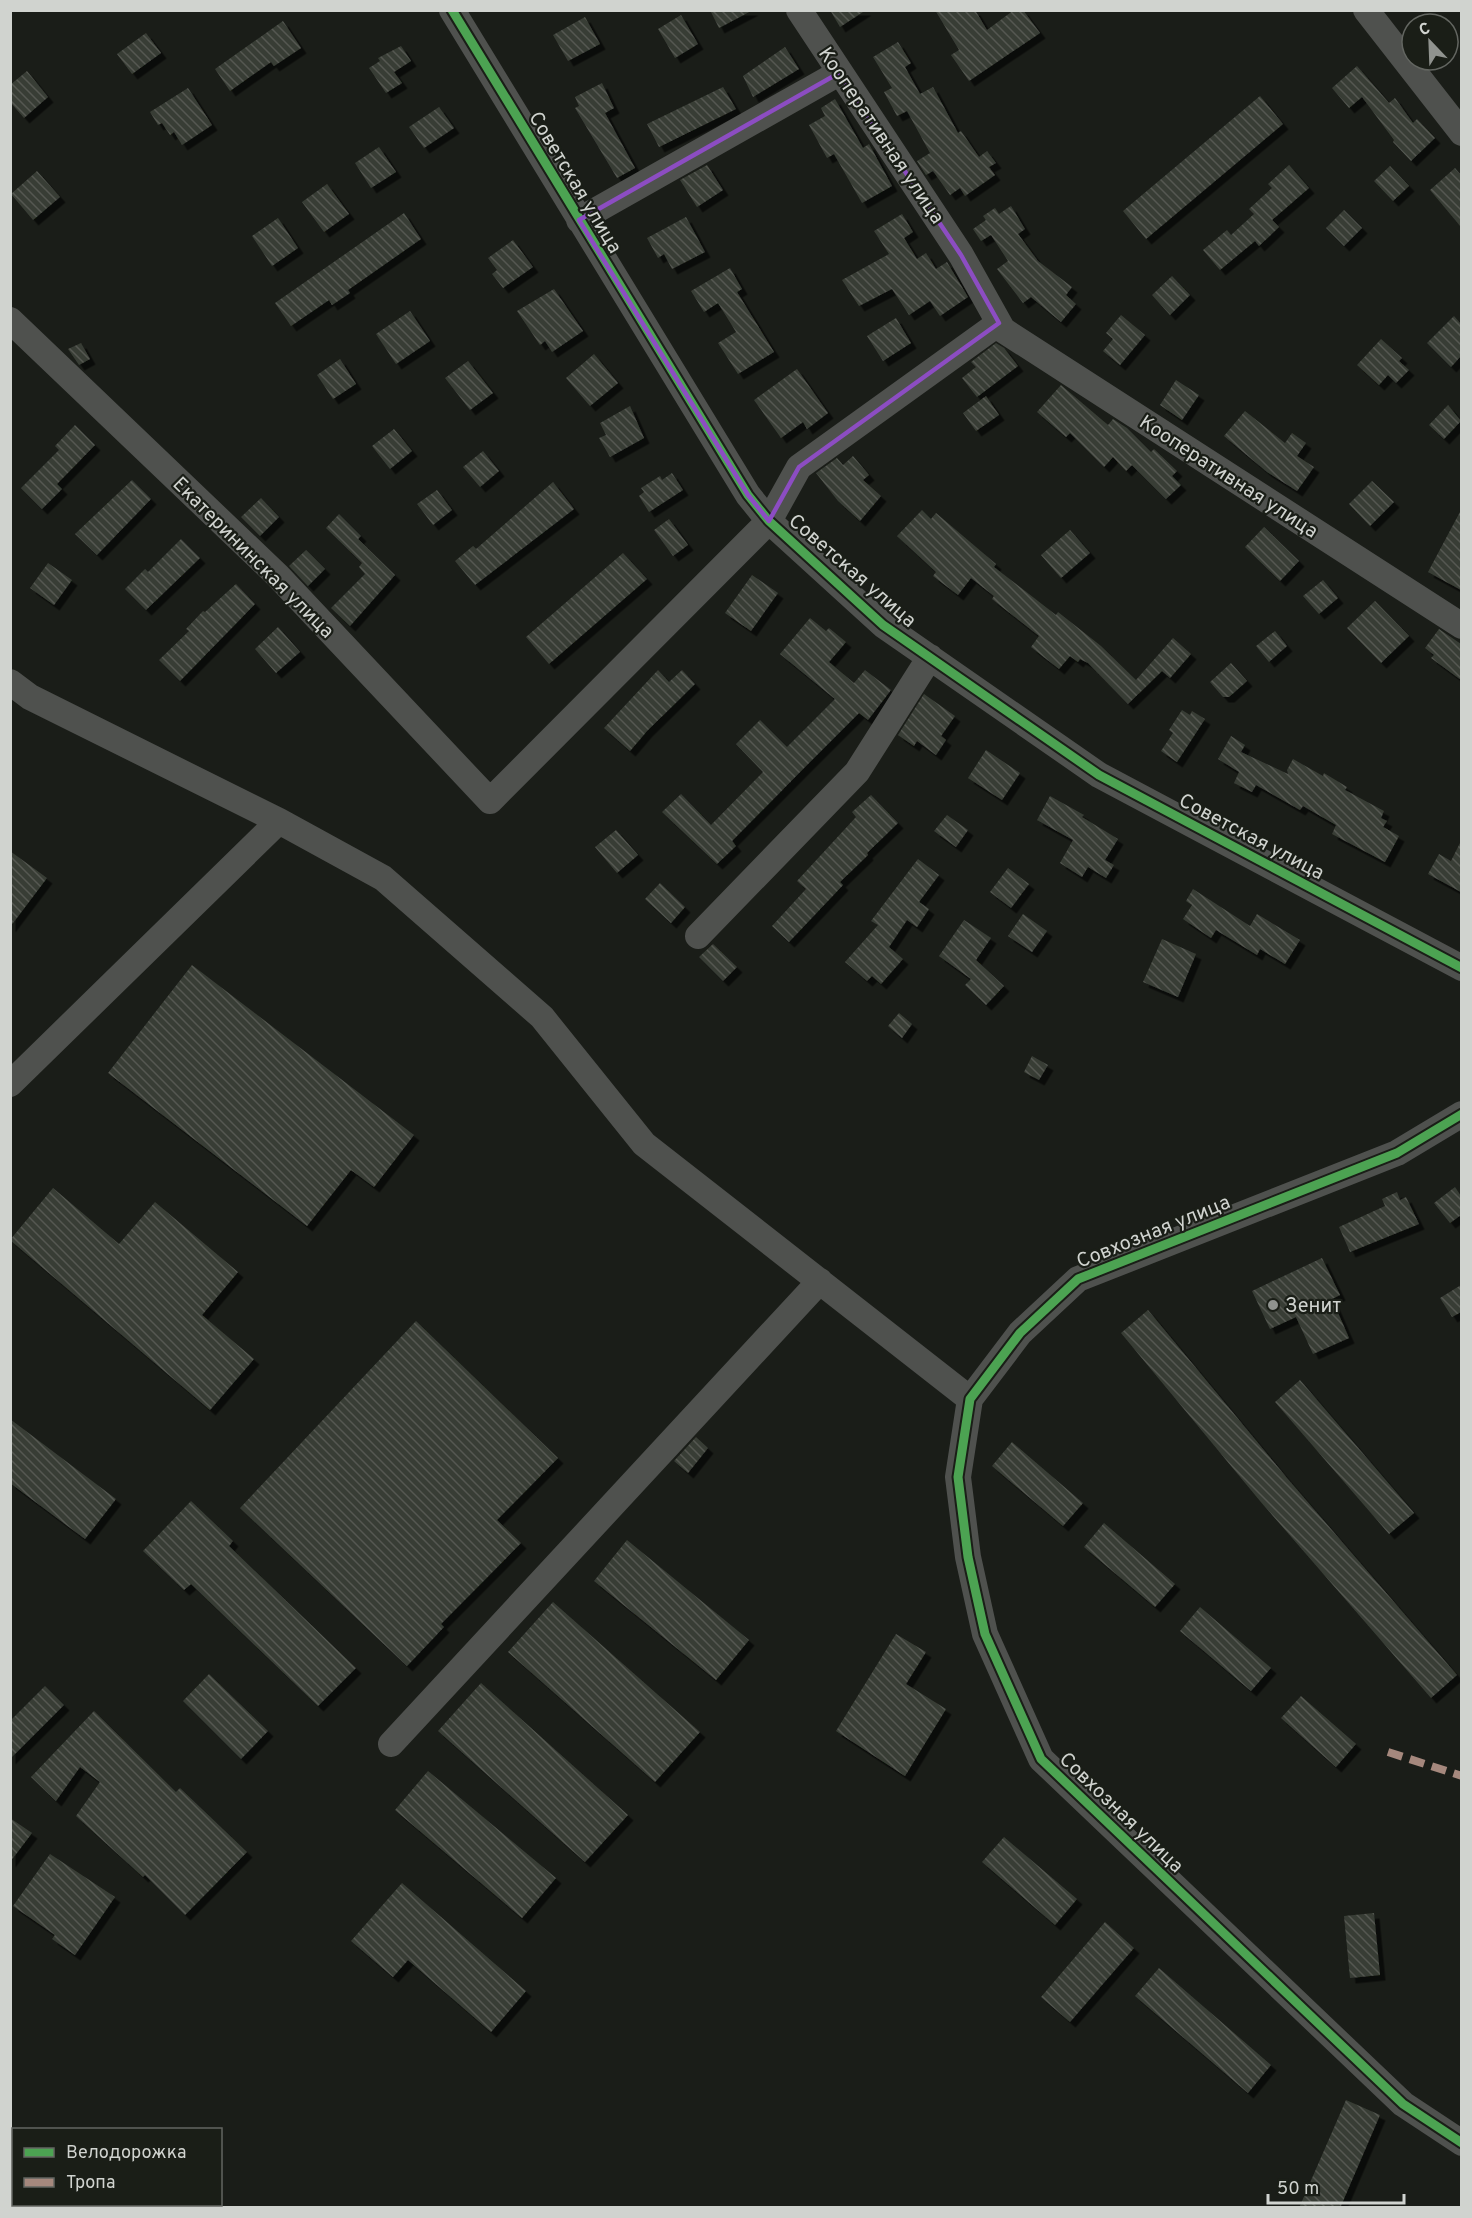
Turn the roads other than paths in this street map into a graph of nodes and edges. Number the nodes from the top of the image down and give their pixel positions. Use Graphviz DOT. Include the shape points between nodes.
graph roads {
  1 [pos="452,10"];
  2 [pos="799,10"];
  3 [pos="1366,10"];
  4 [pos="838,73"];
  5 [pos="1461,133"];
  6 [pos="579,220"];
  7 [pos="10,320"];
  8 [pos="999,323"];
  9 [pos="769,521"];
  10 [pos="1461,626"];
  11 [pos="930,657"];
  12 [pos="10,682"];
  13 [pos="279,821"];
  14 [pos="698,936"];
  15 [pos="1461,968"];
  16 [pos="10,1084"];
  17 [pos="1461,1114"];
  18 [pos="820,1281"];
  19 [pos="970,1399"];
  20 [pos="391,1744"];
  21 [pos="1461,2143"];
  1 -- 6 [label="street, Советская улица"];
  2 -- 4 [label="street, Кооперативная улица"];
  3 -- 5 [label="street"];
  4 -- 6 [label="street"];
  4 -- 8 [label="street, Кооперативная улица" via="962,255"];
  6 -- 9 [label="street, Советская улица" via="748,495"];
  7 -- 9 [label="street, Екатерининская улица" via="278,576 490,801"];
  8 -- 9 [label="street" via="799,467"];
  8 -- 10 [label="street, Кооперативная улица" via="1003,330"];
  9 -- 11 [label="street, Советская улица" via="883,625"];
  11 -- 14 [label="street" via="857,772"];
  11 -- 15 [label="street, Советская улица" via="1099,775"];
  12 -- 13 [label="street" via="30,697"];
  13 -- 16 [label="street"];
  13 -- 18 [label="street" via="383,878 542,1017 644,1144"];
  17 -- 19 [label="street, Совхозная улица" via="1397,1153 1078,1279 1020,1333"];
  18 -- 19 [label="street"];
  18 -- 20 [label="street"];
  19 -- 21 [label="street, Совхозная улица" via="958,1477 968,1557 985,1634 1041,1759 1403,2104"];
}
